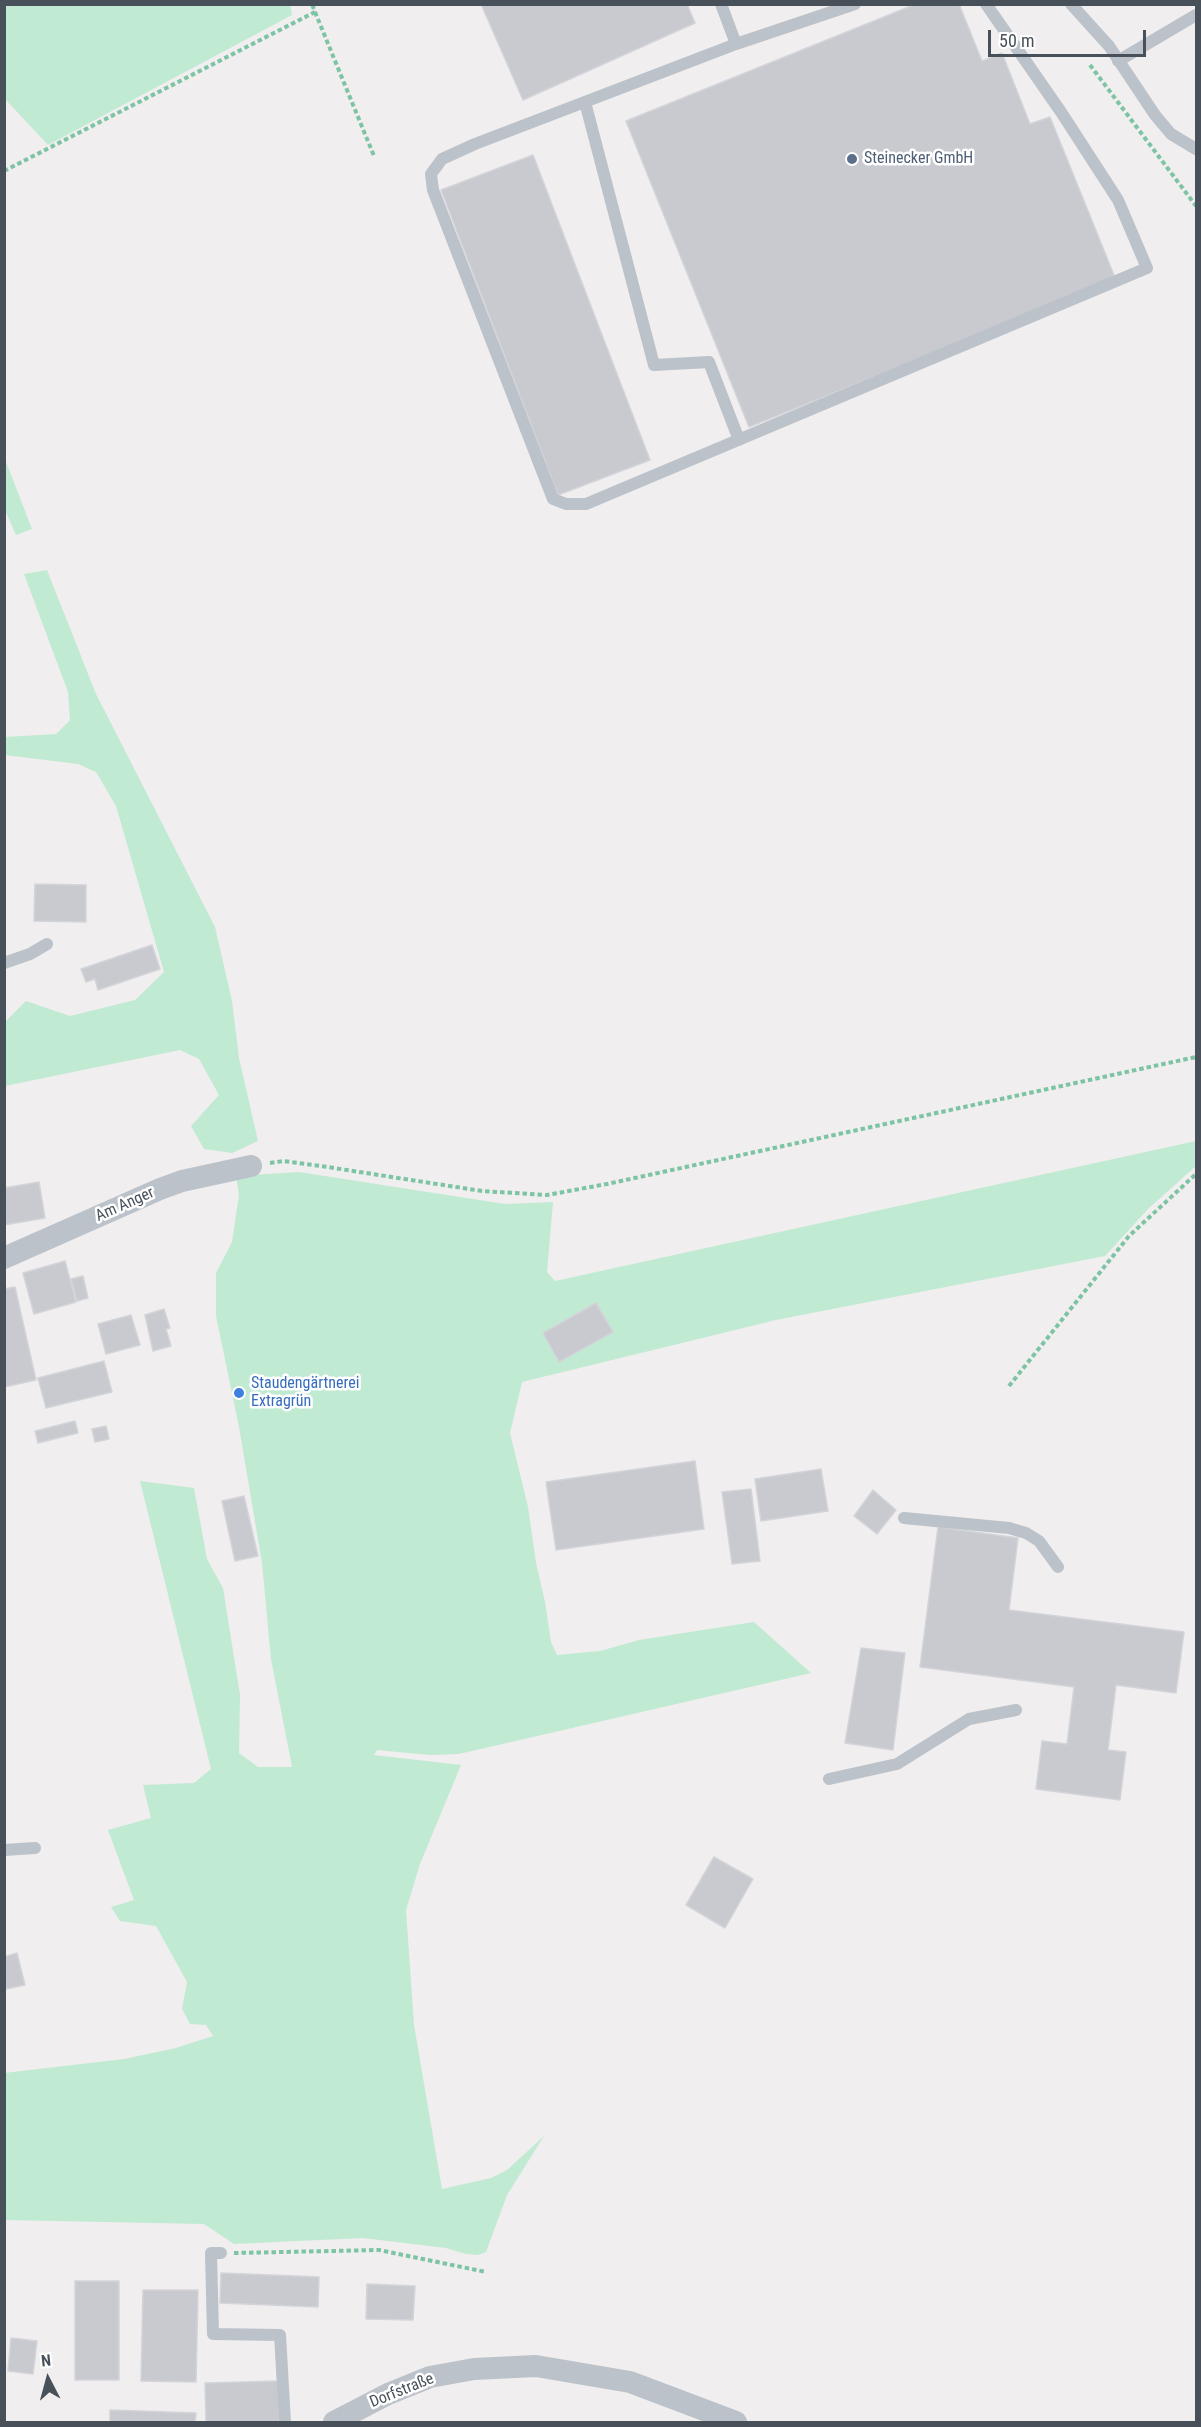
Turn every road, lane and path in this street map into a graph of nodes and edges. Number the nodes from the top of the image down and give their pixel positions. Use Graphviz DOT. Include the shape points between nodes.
graph roads {
  1 [pos="312,4"];
  2 [pos="721,4"];
  3 [pos="855,4"];
  4 [pos="986,4"];
  5 [pos="1071,4"];
  6 [pos="315,12"];
  7 [pos="1197,15"];
  8 [pos="736,44"];
  9 [pos="1118,60"];
  10 [pos="1090,65"];
  11 [pos="585,102"];
  12 [pos="1197,149"];
  13 [pos="375,156"];
  14 [pos="4,171"];
  15 [pos="1197,206"];
  16 [pos="740,440"];
  17 [pos="47,944"];
  18 [pos="4,963"];
  19 [pos="1197,1057"];
  20 [pos="251,1166"];
  21 [pos="1197,1174"];
  22 [pos="4,1258"];
  23 [pos="1009,1386"];
  24 [pos="904,1518"];
  25 [pos="1058,1567"];
  26 [pos="1016,1710"];
  27 [pos="829,1779"];
  28 [pos="35,1848"];
  29 [pos="4,1850"];
  30 [pos="221,2253"];
  31 [pos="486,2272"];
  32 [pos="285,2422"];
  33 [pos="334,2422"];
  34 [pos="736,2422"];
  1 -- 6 [label="path"];
  2 -- 8 [label="lane"];
  3 -- 8 [label="lane"];
  4 -- 16 [label="lane" via="1118,200 1147,268"];
  5 -- 9 [label="lane"];
  6 -- 13 [label="path"];
  6 -- 14 [label="path"];
  7 -- 9 [label="lane"];
  8 -- 11 [label="lane"];
  9 -- 12 [label="lane" via="1171,135"];
  10 -- 15 [label="path"];
  11 -- 16 [label="lane" via="654,365 709,362"];
  11 -- 16 [label="lane" via="442,159 431,174 433,190 543,480 553,499 586,504"];
  17 -- 18 [label="lane"];
  19 -- 20 [label="path" via="547,1195 482,1191 283,1161"];
  20 -- 22 [label="street, Am Anger" via="160,1189"];
  21 -- 23 [label="path" via="1129,1236"];
  24 -- 25 [label="lane" via="1026,1533"];
  26 -- 27 [label="lane" via="969,1719 897,1764"];
  28 -- 29 [label="lane"];
  30 -- 31 [label="path" via="378,2250"];
  30 -- 32 [label="lane" via="212,2253 213,2334 280,2335"];
  33 -- 34 [label="street, Dorfstraße" via="430,2377 536,2366 630,2382"];
}
